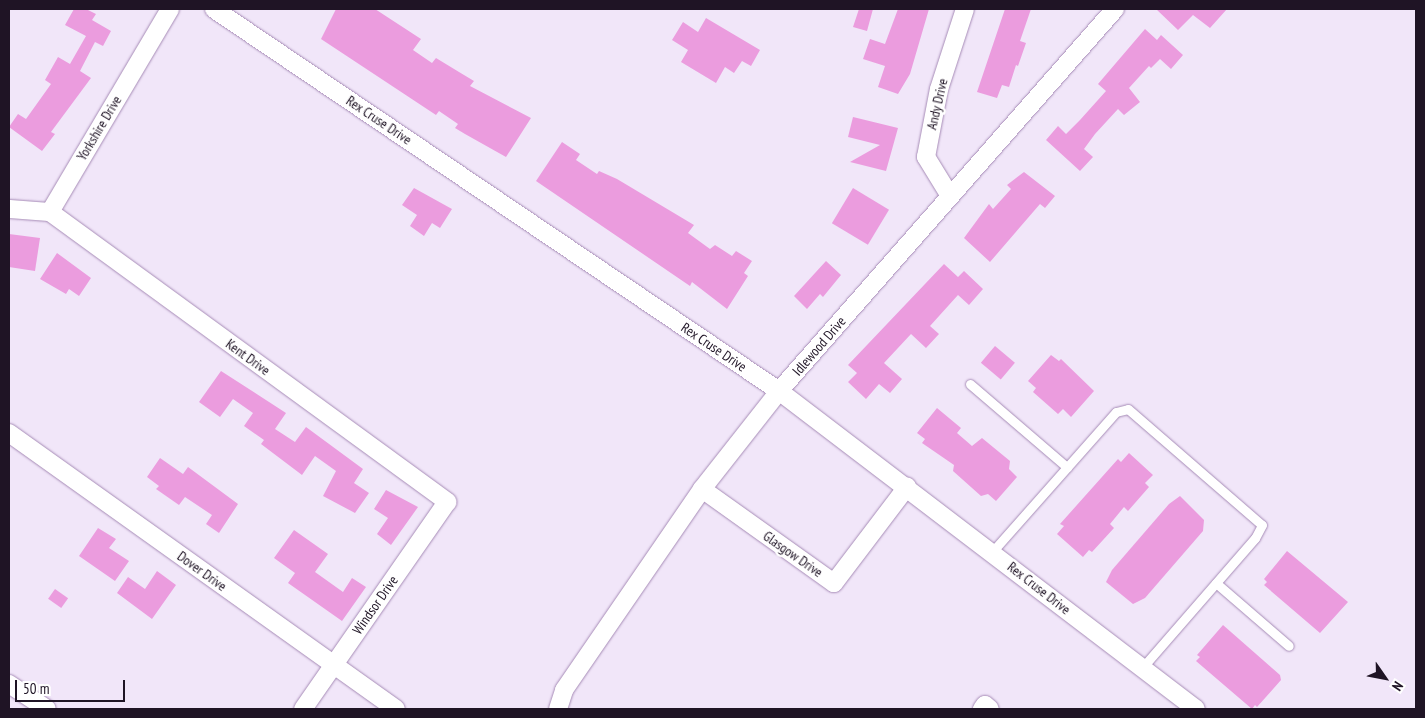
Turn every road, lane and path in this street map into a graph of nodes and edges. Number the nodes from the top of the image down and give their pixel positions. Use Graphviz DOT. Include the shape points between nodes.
graph roads {
  1 [pos="170,9"];
  2 [pos="214,9"];
  3 [pos="964,9"];
  4 [pos="1115,9"];
  5 [pos="950,196"];
  6 [pos="9,209"];
  7 [pos="50,212"];
  8 [pos="970,384"];
  9 [pos="780,391"];
  10 [pos="9,433"];
  11 [pos="1067,467"];
  12 [pos="907,487"];
  13 [pos="702,490"];
  14 [pos="447,502"];
  15 [pos="992,552"];
  16 [pos="1216,583"];
  17 [pos="1289,646"];
  18 [pos="333,665"];
  19 [pos="1142,668"];
  20 [pos="9,684"];
  21 [pos="47,709"];
  22 [pos="303,709"];
  23 [pos="396,709"];
  24 [pos="558,709"];
  25 [pos="1196,709"];
  1 -- 7 [label="street, Yorkshire Drive"];
  2 -- 9 [label="street, Rex Cruse Drive"];
  3 -- 5 [label="street, Andy Drive" via="939,89 926,157"];
  4 -- 5 [label="street, Idlewood Drive"];
  5 -- 9 [label="street, Idlewood Drive"];
  6 -- 7 [label="street"];
  7 -- 14 [label="street, Kent Drive"];
  8 -- 11 [label="lane"];
  9 -- 12 [label="street, Rex Cruse Drive"];
  9 -- 13 [label="street, Idlewood Drive"];
  10 -- 18 [label="street, Dover Drive"];
  11 -- 15 [label="lane"];
  11 -- 16 [label="lane" via="1116,412 1128,409 1262,524 1256,538"];
  12 -- 13 [label="street, Glasgow Drive" via="834,583"];
  12 -- 15 [label="street, Rex Cruse Drive"];
  13 -- 24 [label="street, Idlewood Drive" via="564,690"];
  14 -- 18 [label="street, Windsor Drive"];
  15 -- 19 [label="street, Rex Cruse Drive"];
  16 -- 17 [label="lane"];
  16 -- 19 [label="lane"];
  18 -- 22 [label="street, Windsor Drive"];
  18 -- 23 [label="street, Dover Drive"];
  19 -- 25 [label="street, Rex Cruse Drive"];
  20 -- 21 [label="street"];
}
